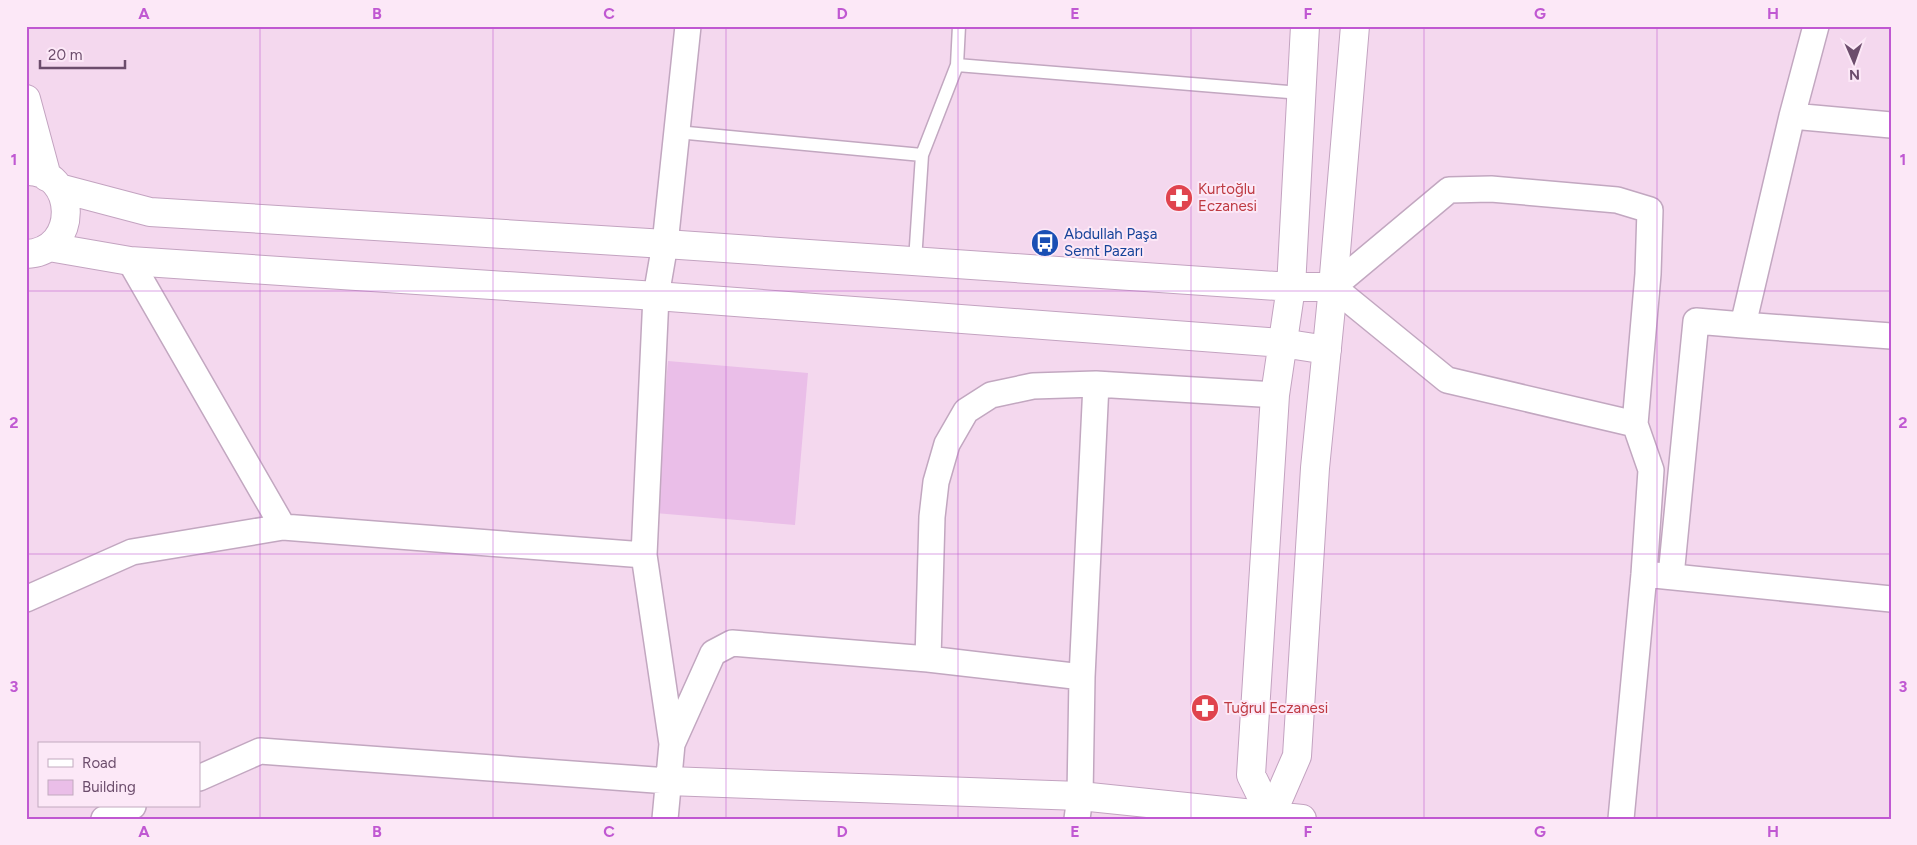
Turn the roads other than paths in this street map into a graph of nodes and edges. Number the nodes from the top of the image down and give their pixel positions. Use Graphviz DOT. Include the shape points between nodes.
graph roads {
  1 [pos="688,26"];
  2 [pos="959,26"];
  3 [pos="1305,26"];
  4 [pos="1355,26"];
  5 [pos="1816,26"];
  6 [pos="956,65"];
  7 [pos="1301,93"];
  8 [pos="26,98"];
  9 [pos="1792,116"];
  10 [pos="1891,125"];
  11 [pos="677,132"];
  12 [pos="922,155"];
  13 [pos="44,179"];
  14 [pos="665,244"];
  15 [pos="38,250"];
  16 [pos="130,261"];
  17 [pos="915,261"];
  18 [pos="1291,287"];
  19 [pos="1333,287"];
  20 [pos="656,296"];
  21 [pos="1744,325"];
  22 [pos="1891,336"];
  23 [pos="1282,344"];
  24 [pos="1326,350"];
  25 [pos="1096,384"];
  26 [pos="1275,394"];
  27 [pos="1635,424"];
  28 [pos="283,528"];
  29 [pos="644,555"];
  30 [pos="1644,574"];
  31 [pos="1671,576"];
  32 [pos="26,599"];
  33 [pos="1891,599"];
  34 [pos="928,659"];
  35 [pos="1082,677"];
  36 [pos="672,744"];
  37 [pos="200,778"];
  38 [pos="668,781"];
  39 [pos="129,808"];
  40 [pos="1079,808"];
  41 [pos="1271,817"];
  42 [pos="104,819"];
  43 [pos="665,819"];
  44 [pos="1302,819"];
  45 [pos="1621,819"];
  1 -- 11 [label="street"];
  2 -- 6 [label="lane"];
  3 -- 7 [label="street"];
  4 -- 19 [label="street"];
  5 -- 9 [label="street"];
  6 -- 7 [label="lane"];
  6 -- 12 [label="lane"];
  7 -- 18 [label="street"];
  8 -- 13 [label="street"];
  9 -- 10 [label="street"];
  9 -- 21 [label="street"];
  11 -- 12 [label="lane"];
  11 -- 14 [label="street"];
  12 -- 17 [label="lane"];
  13 -- 14 [label="street" via="150,212"];
  13 -- 15 [label="street" via="66,203 66,220 61,235"];
  14 -- 17 [label="street"];
  14 -- 20 [label="street"];
  15 -- 16 [label="street"];
  16 -- 20 [label="street"];
  16 -- 28 [label="street"];
  17 -- 18 [label="street"];
  18 -- 19 [label="street"];
  18 -- 23 [label="street"];
  19 -- 24 [label="street"];
  19 -- 27 [label="street" via="1447,380"];
  19 -- 27 [label="street" via="1449,190 1491,189 1617,200 1650,210"];
  20 -- 23 [label="street"];
  20 -- 29 [label="street"];
  21 -- 22 [label="street"];
  21 -- 31 [label="street" via="1696,321"];
  23 -- 24 [label="street"];
  23 -- 26 [label="street"];
  24 -- 41 [label="street" via="1315,468 1297,756"];
  25 -- 26 [label="street"];
  25 -- 34 [label="street" via="1032,386 991,395 966,412 947,444 936,482"];
  25 -- 35 [label="street"];
  26 -- 41 [label="street" via="1250,775"];
  27 -- 30 [label="street" via="1651,470"];
  28 -- 29 [label="street"];
  28 -- 32 [label="street" via="132,552"];
  29 -- 36 [label="street"];
  30 -- 31 [label="street"];
  30 -- 45 [label="street"];
  31 -- 33 [label="street"];
  34 -- 35 [label="street"];
  34 -- 36 [label="street" via="732,643 713,652"];
  35 -- 40 [label="street"];
  36 -- 38 [label="street"];
  37 -- 38 [label="street" via="260,752"];
  38 -- 40 [label="street"];
  38 -- 43 [label="street"];
  39 -- 42 [label="street"];
  40 -- 41 [label="street"];
  41 -- 44 [label="street"];
}
